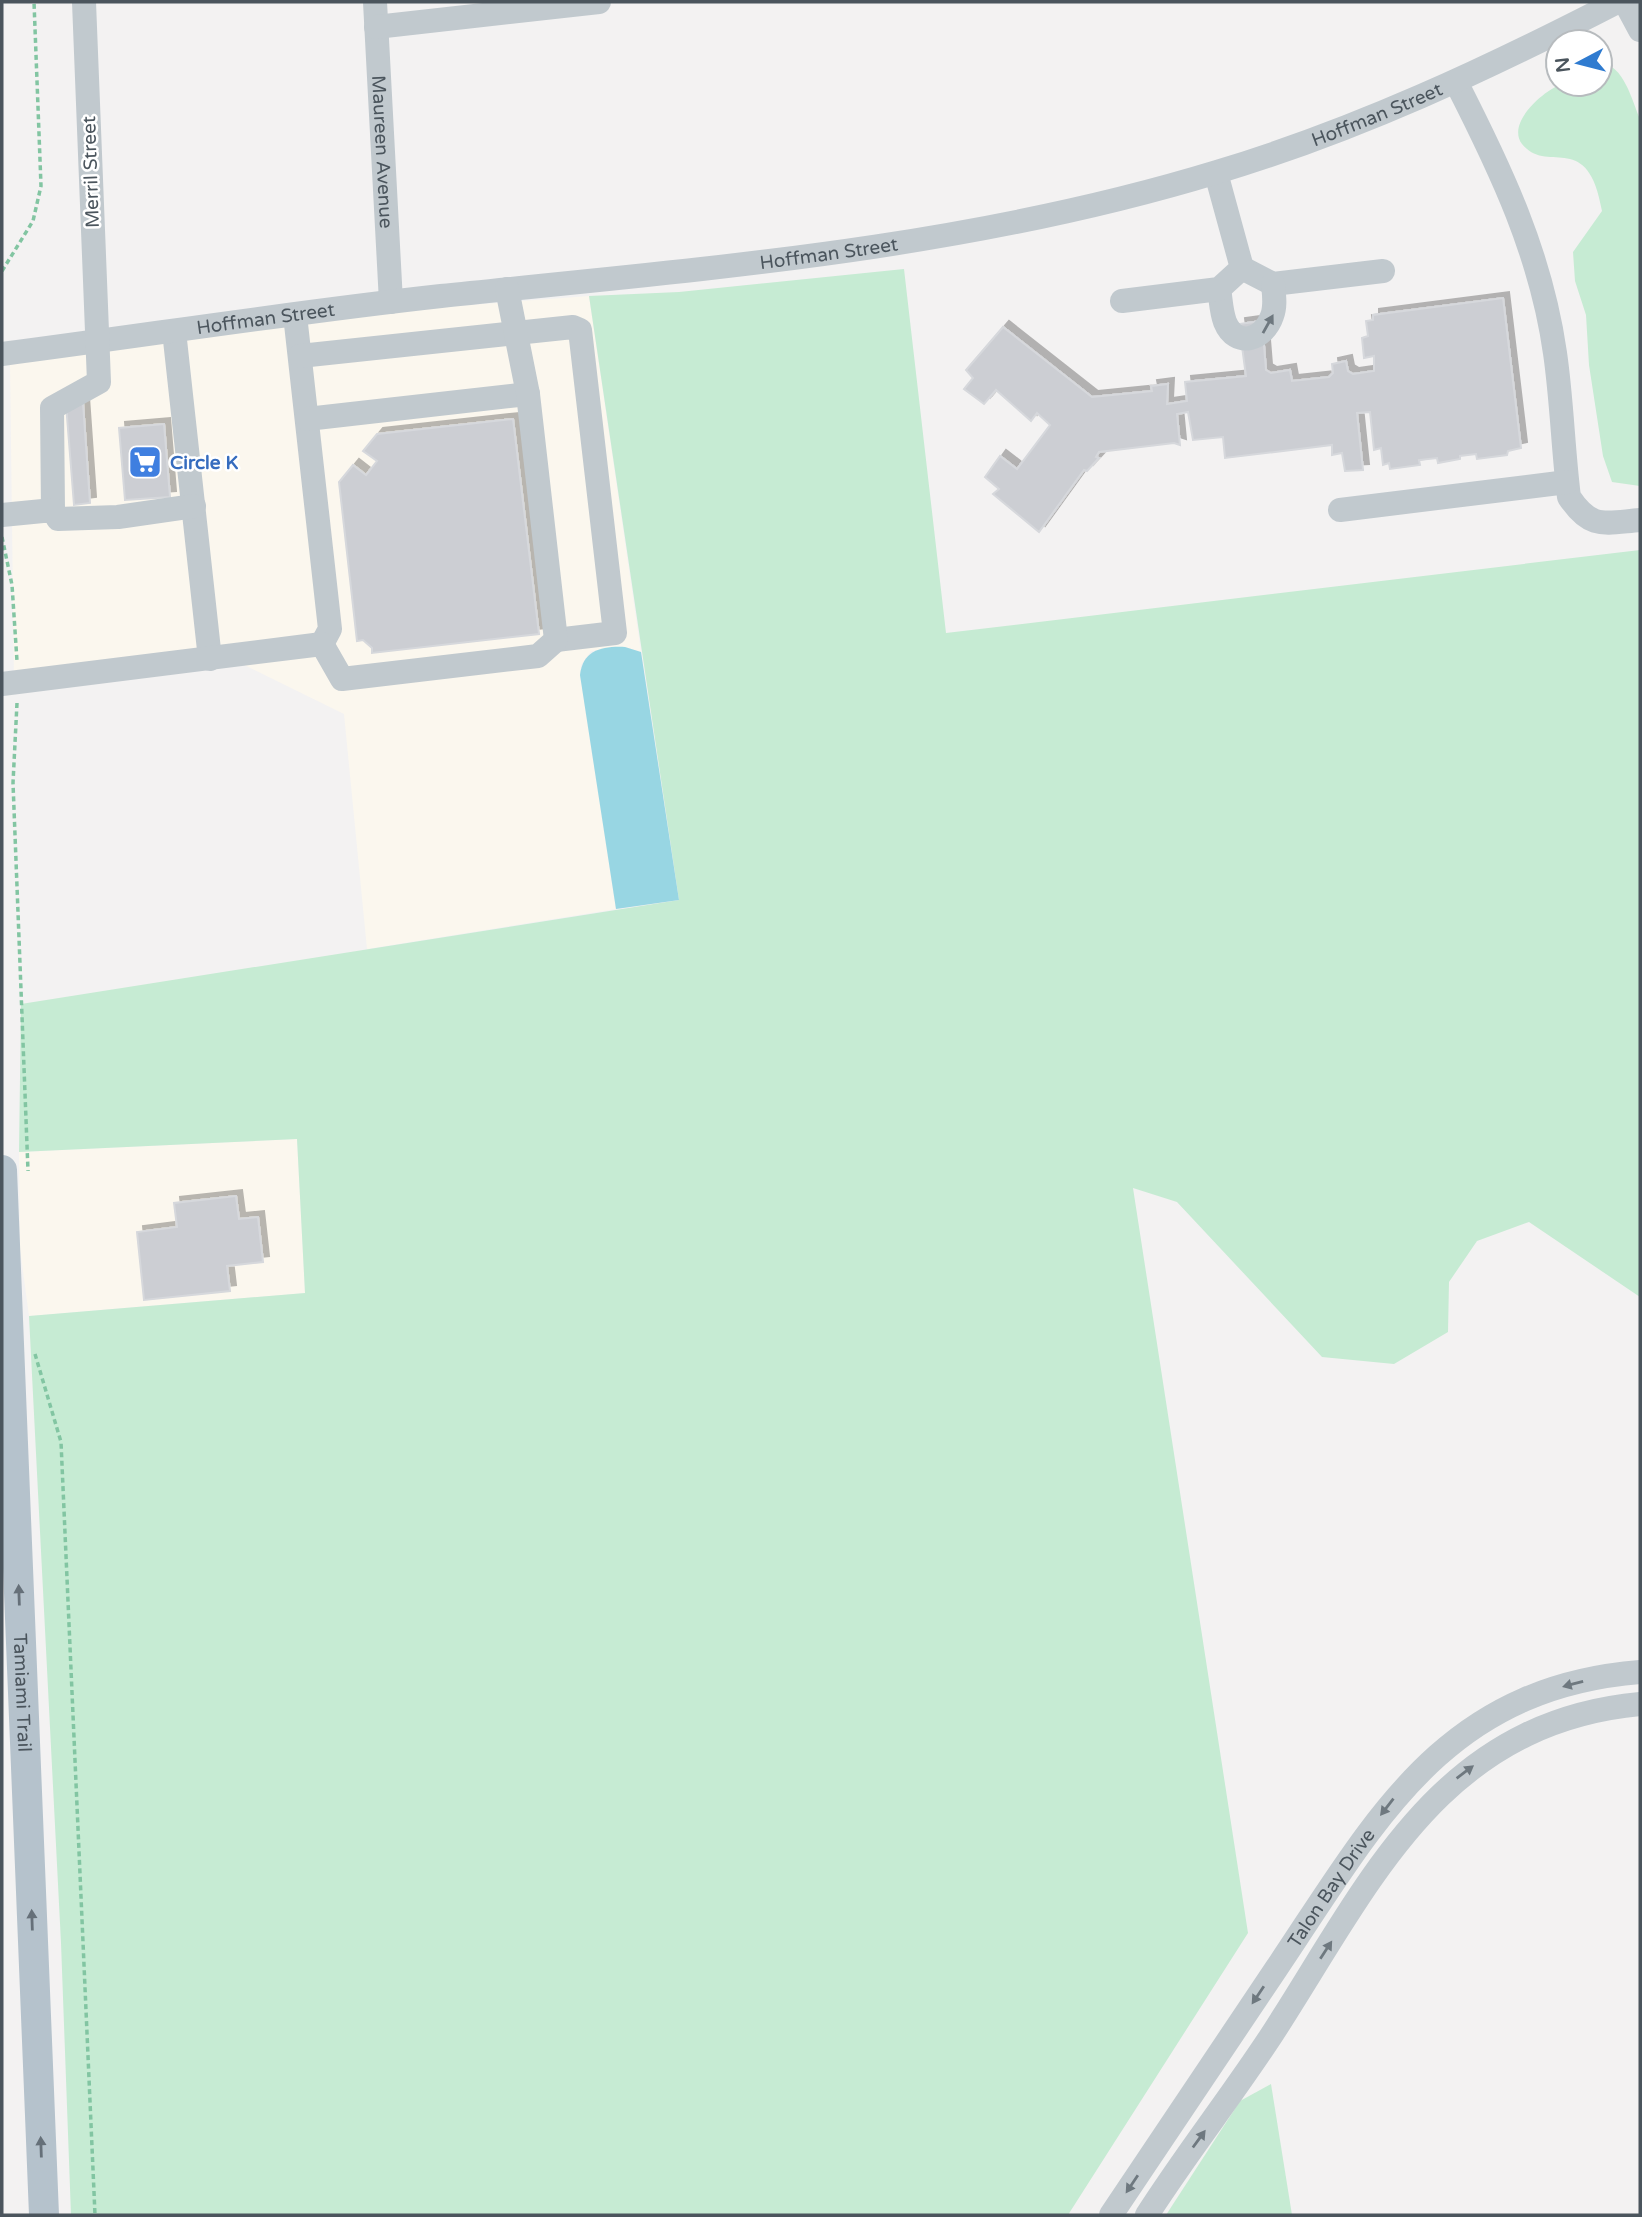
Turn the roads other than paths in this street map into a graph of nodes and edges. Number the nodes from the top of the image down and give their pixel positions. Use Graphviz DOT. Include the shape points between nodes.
graph roads {
  1 [pos="85,2"];
  2 [pos="375,2"];
  3 [pos="599,2"];
  4 [pos="1616,2"];
  5 [pos="1625,2"];
  6 [pos="376,27"];
  7 [pos="1640,30"];
  8 [pos="1456,82"];
  9 [pos="1216,173"];
  10 [pos="1242,268"];
  11 [pos="1383,271"];
  12 [pos="1273,284"];
  13 [pos="507,289"];
  14 [pos="1219,289"];
  15 [pos="1122,301"];
  16 [pos="391,302"];
  17 [pos="295,315"];
  18 [pos="174,331"];
  19 [pos="515,335"];
  20 [pos="96,342"];
  21 [pos="2,354"];
  22 [pos="300,356"];
  23 [pos="528,394"];
  24 [pos="307,419"];
  25 [pos="1567,482"];
  26 [pos="194,506"];
  27 [pos="1340,509"];
  28 [pos="53,510"];
  29 [pos="2,514"];
  30 [pos="1640,520"];
  31 [pos="556,640"];
  32 [pos="322,644"];
  33 [pos="210,659"];
  34 [pos="10,683"];
  35 [pos="15,1172"];
  36 [pos="3,1243"];
  37 [pos="1640,1672"];
  38 [pos="1640,1703"];
  39 [pos="44,2215"];
  40 [pos="1111,2215"];
  41 [pos="1147,2215"];
  1 -- 20 [label="street, Merril Street"];
  2 -- 6 [label="street, Maureen Avenue"];
  3 -- 6 [label="street"];
  4 -- 8 [label="street, Hoffman Street"];
  5 -- 7 [label="street"];
  6 -- 16 [label="street, Maureen Avenue"];
  8 -- 9 [label="street, Hoffman Street" via="1367,120"];
  8 -- 25 [label="street" via="1517,208 1544,298 1555,353"];
  9 -- 10 [label="street"];
  9 -- 13 [label="street, Hoffman Street" via="1008,225 860,250"];
  10 -- 12 [label="street"];
  10 -- 14 [label="street"];
  11 -- 12 [label="street"];
  14 -- 12 [label="street, one-way" via="1229,329 1250,338 1262,335 1272,320"];
  13 -- 16 [label="street, Hoffman Street"];
  13 -- 19 [label="street"];
  14 -- 15 [label="street"];
  16 -- 17 [label="street, Hoffman Street"];
  17 -- 18 [label="street, Hoffman Street"];
  17 -- 22 [label="street"];
  18 -- 20 [label="street, Hoffman Street"];
  18 -- 26 [label="street"];
  19 -- 22 [label="street"];
  19 -- 23 [label="street"];
  19 -- 31 [label="street" via="573,327 582,335 615,633"];
  20 -- 21 [label="street, Hoffman Street"];
  20 -- 28 [label="street, Merril Street" via="99,382 52,408"];
  22 -- 24 [label="street"];
  23 -- 24 [label="street"];
  23 -- 31 [label="street"];
  24 -- 32 [label="street" via="330,629"];
  25 -- 27 [label="street"];
  25 -- 30 [label="street" via="1569,497 1582,516 1596,522"];
  26 -- 28 [label="street" via="58,520"];
  26 -- 33 [label="street"];
  28 -- 29 [label="street"];
  31 -- 32 [label="street" via="538,656 342,679"];
  32 -- 33 [label="street"];
  33 -- 34 [label="street"];
  35 -- 36 [label="main road, Tamiami Trail"];
  39 -- 36 [label="main road, Tamiami Trail, one-way"];
  37 -- 40 [label="street, Talon Bay Drive, one-way" via="1568,1685 1512,1706 1440,1751 1409,1780 1359,1845"];
  41 -- 38 [label="street, Talon Bay Drive, one-way" via="1251,2067 1375,1875 1429,1804 1488,1755 1527,1734 1592,1711"];
}
